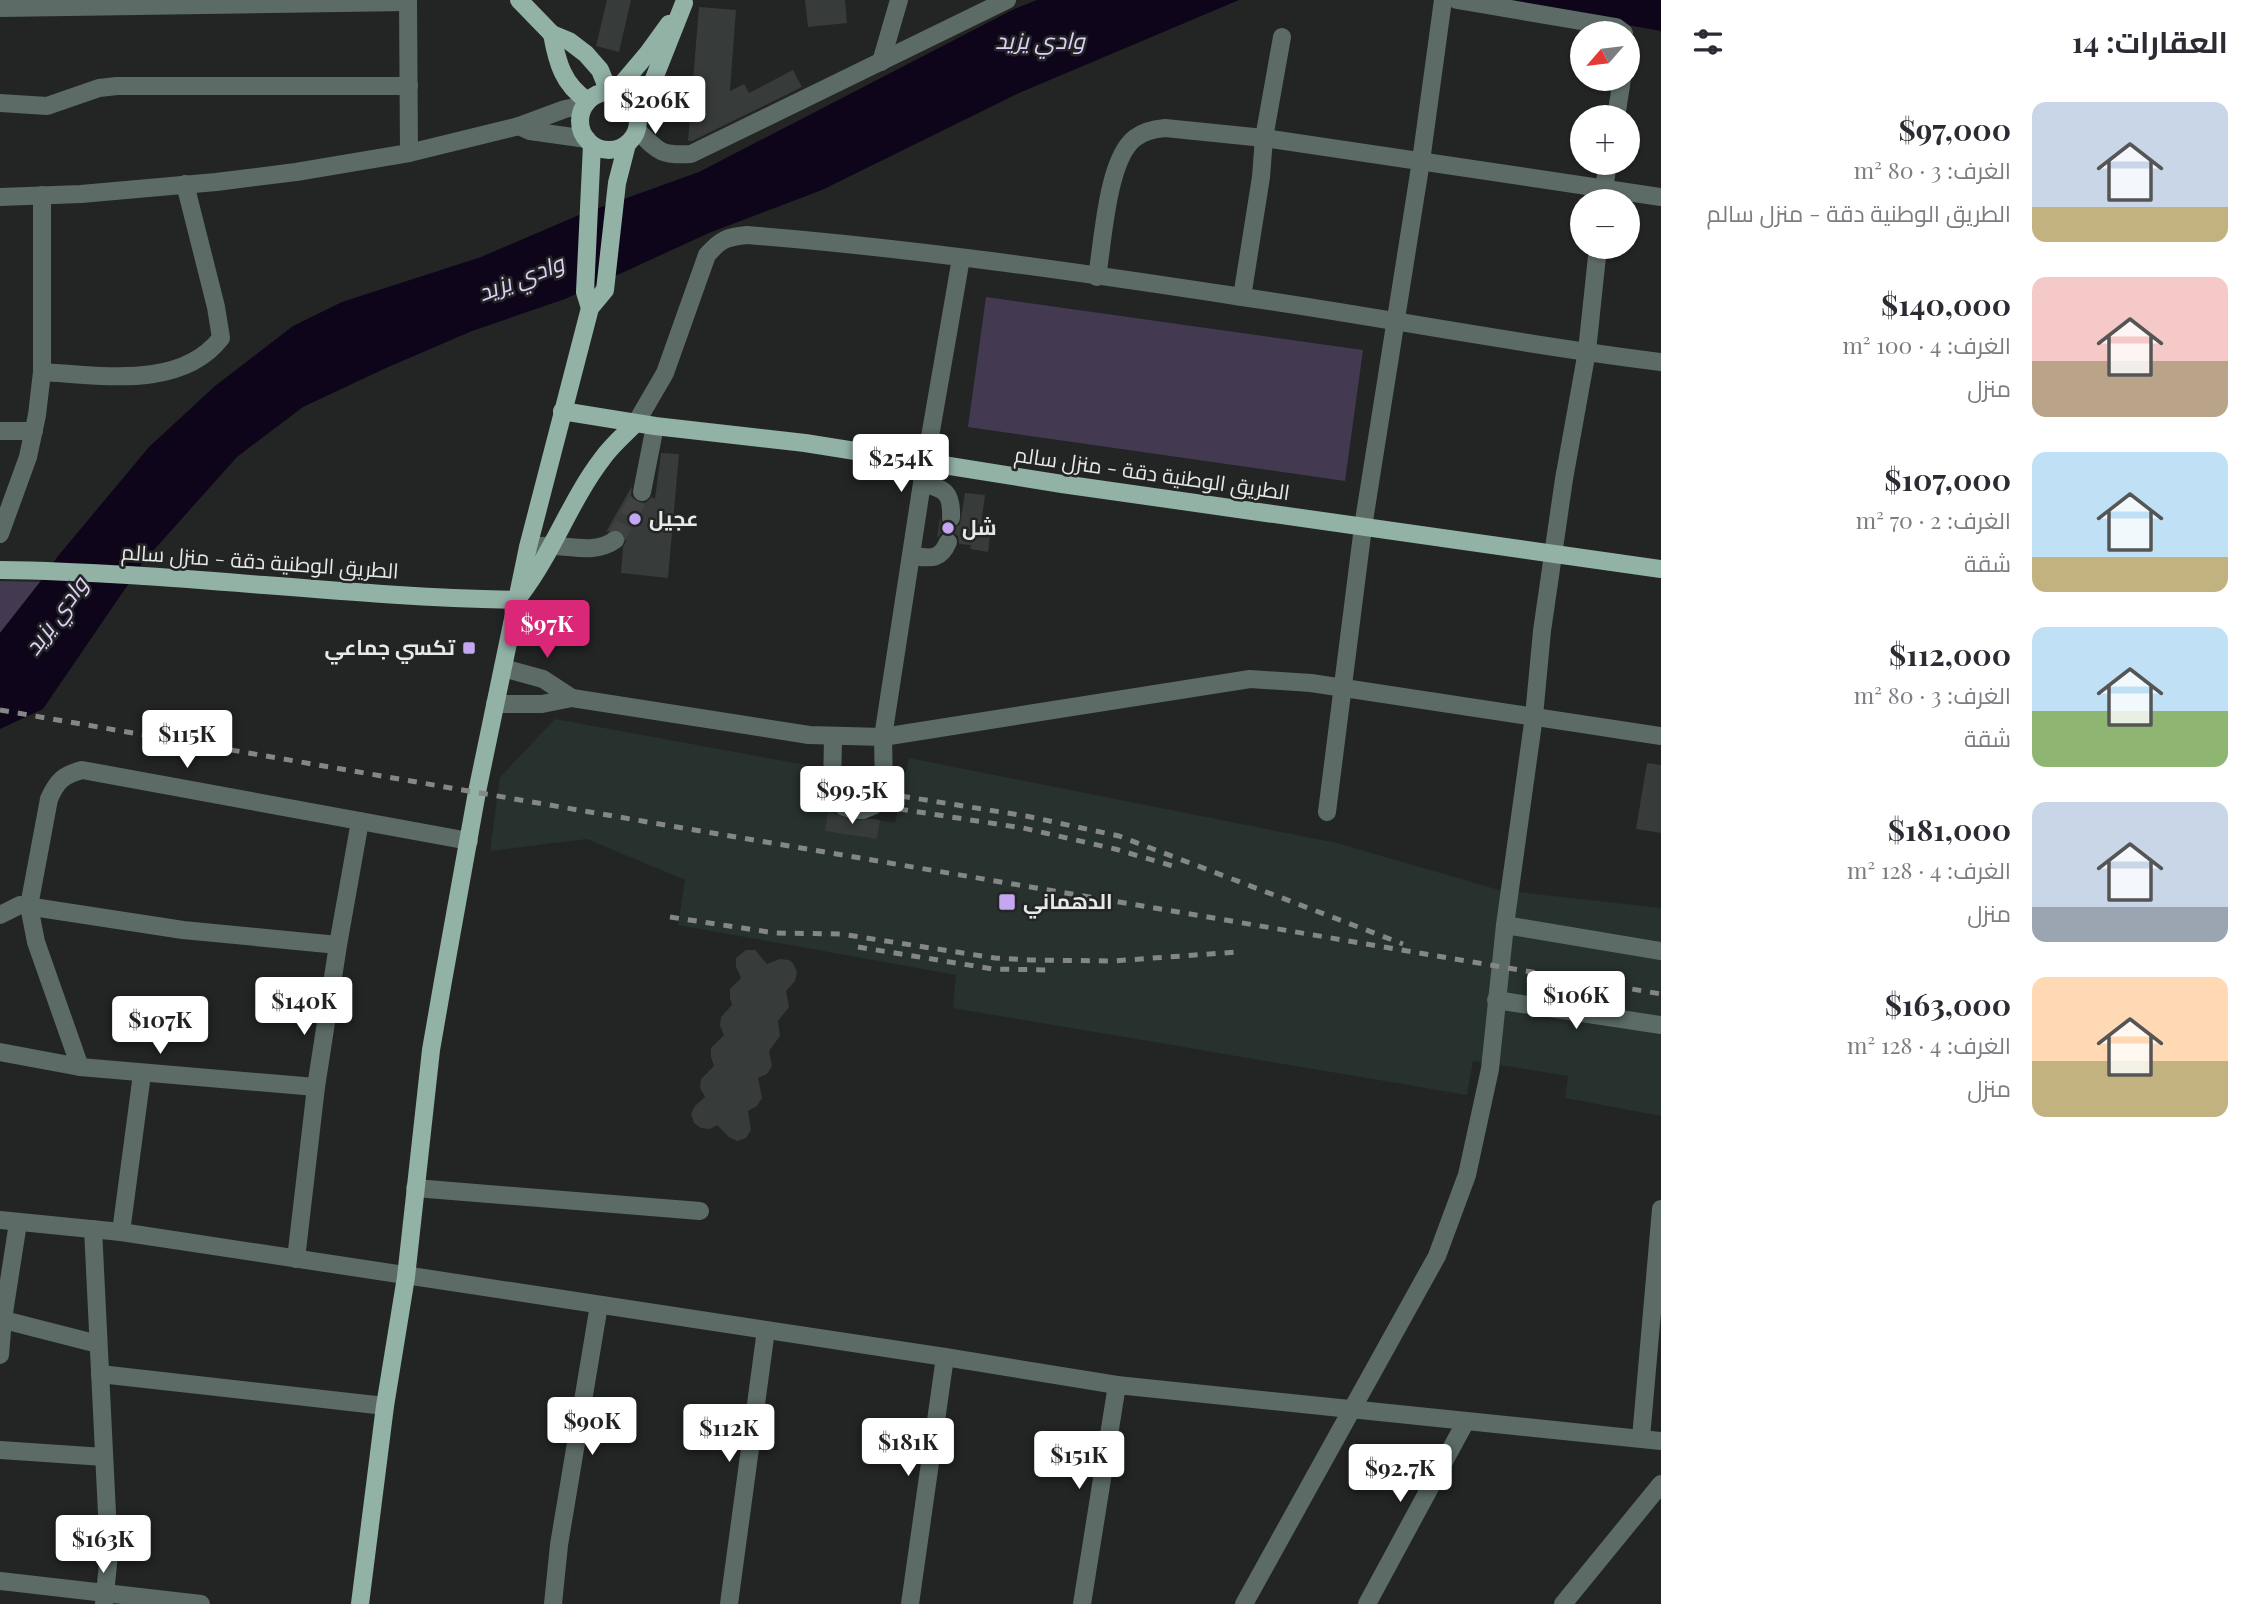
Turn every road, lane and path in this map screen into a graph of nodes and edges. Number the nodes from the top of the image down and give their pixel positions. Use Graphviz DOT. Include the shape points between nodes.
graph roads {
  1 [pos="519,0"];
  2 [pos="899,0"];
  3 [pos="1007,0"];
  4 [pos="1443,0"];
  5 [pos="1457,0"];
  6 [pos="408,1"];
  7 [pos="685,2"];
  8 [pos="0,8"];
  9 [pos="1581,21"];
  10 [pos="552,34"];
  11 [pos="1282,37"];
  12 [pos="881,62"];
  13 [pos="409,86"];
  14 [pos="612,92"];
  15 [pos="0,103"];
  16 [pos="586,103"];
  17 [pos="519,126"];
  18 [pos="634,131"];
  19 [pos="1264,138"];
  20 [pos="589,142"];
  21 [pos="408,153"];
  22 [pos="1421,161"];
  23 [pos="185,184"];
  24 [pos="1570,190"];
  25 [pos="42,195"];
  26 [pos="0,197"];
  27 [pos="1640,197"];
  28 [pos="1661,197"];
  29 [pos="961,258"];
  30 [pos="1597,259"];
  31 [pos="1097,277"];
  32 [pos="1242,297"];
  33 [pos="587,300"];
  34 [pos="1395,322"];
  35 [pos="1587,351"];
  36 [pos="1661,362"];
  37 [pos="42,372"];
  38 [pos="562,411"];
  39 [pos="645,425"];
  40 [pos="0,431"];
  41 [pos="34,431"];
  42 [pos="927,463"];
  43 [pos="922,483"];
  44 [pos="642,492"];
  45 [pos="951,518"];
  46 [pos="1363,527"];
  47 [pos="0,534"];
  48 [pos="615,540"];
  49 [pos="948,542"];
  50 [pos="553,545"];
  51 [pos="528,547"];
  52 [pos="1553,554"];
  53 [pos="912,556"];
  54 [pos="1661,569"];
  55 [pos="0,570"];
  56 [pos="516,600"];
  57 [pos="503,668"];
  58 [pos="1343,689"];
  59 [pos="572,698"];
  60 [pos="495,704"];
  61 [pos="1534,716"];
  62 [pos="1661,736"];
  63 [pos="833,737"];
  64 [pos="883,737"];
  65 [pos="1327,812"];
  66 [pos="360,821"];
  67 [pos="469,841"];
  68 [pos="29,906"];
  69 [pos="0,915"];
  70 [pos="1505,925"];
  71 [pos="338,945"];
  72 [pos="1661,951"];
  73 [pos="1496,1000"];
  74 [pos="1661,1024"];
  75 [pos="0,1052"];
  76 [pos="80,1067"];
  77 [pos="142,1074"];
  78 [pos="316,1087"];
  79 [pos="415,1188"];
  80 [pos="1661,1209"];
  81 [pos="700,1211"];
  82 [pos="0,1220"];
  83 [pos="18,1223"];
  84 [pos="93,1229"];
  85 [pos="121,1232"];
  86 [pos="296,1259"];
  87 [pos="406,1277"];
  88 [pos="599,1305"];
  89 [pos="1,1319"];
  90 [pos="766,1330"];
  91 [pos="98,1344"];
  92 [pos="0,1355"];
  93 [pos="945,1357"];
  94 [pos="100,1374"];
  95 [pos="1117,1385"];
  96 [pos="385,1406"];
  97 [pos="1352,1410"];
  98 [pos="1466,1421"];
  99 [pos="1641,1438"];
  100 [pos="1661,1441"];
  101 [pos="0,1450"];
  102 [pos="104,1457"];
  103 [pos="1661,1484"];
  104 [pos="0,1581"];
  105 [pos="105,1599"];
  106 [pos="201,1604"];
  107 [pos="360,1604"];
  108 [pos="553,1604"];
  109 [pos="729,1604"];
  110 [pos="910,1604"];
  111 [pos="1083,1604"];
  112 [pos="1244,1604"];
  113 [pos="1367,1604"];
  114 [pos="1563,1604"];
  1 -- 10 [label="main road"];
  2 -- 12 [label="street"];
  3 -- 12 [label="street"];
  4 -- 22 [label="street"];
  5 -- 9 [label="street"];
  6 -- 8 [label="street"];
  6 -- 13 [label="street"];
  7 -- 14 [label="main road"];
  7 -- 18 [label="main road"];
  10 -- 14 [label="main road" via="586,54"];
  10 -- 16 [label="main road" via="563,75"];
  11 -- 19 [label="street"];
  12 -- 18 [label="street" via="691,154 668,155"];
  13 -- 15 [label="street" via="117,86 47,106"];
  13 -- 21 [label="street"];
  14 -- 16 [label="main road"];
  14 -- 18 [label="main road" via="631,102"];
  16 -- 17 [label="street"];
  16 -- 20 [label="main road" via="580,126"];
  17 -- 20 [label="street"];
  17 -- 21 [label="street"];
  18 -- 20 [label="main road" via="610,150"];
  18 -- 33 [label="main road" via="615,200 605,290"];
  19 -- 22 [label="street"];
  19 -- 31 [label="street" via="1165,128 1133,139 1113,176"];
  19 -- 32 [label="street"];
  20 -- 33 [label="main road"];
  21 -- 23 [label="street"];
  22 -- 24 [label="street"];
  22 -- 34 [label="street"];
  23 -- 25 [label="street"];
  23 -- 37 [label="street" via="221,338 210,352 151,375"];
  25 -- 26 [label="street"];
  25 -- 37 [label="street"];
  27 -- 28 [label="street"];
  29 -- 31 [label="street"];
  29 -- 39 [label="street" via="747,234 727,237 707,255"];
  29 -- 42 [label="street"];
  30 -- 35 [label="street"];
  31 -- 32 [label="street"];
  32 -- 34 [label="street"];
  33 -- 38 [label="main road"];
  34 -- 35 [label="street"];
  34 -- 46 [label="street"];
  35 -- 36 [label="street"];
  35 -- 52 [label="street"];
  37 -- 41 [label="street"];
  38 -- 39 [label="main road, الطريق الوطنية دقة - منزل سالم"];
  38 -- 51 [label="main road"];
  39 -- 42 [label="main road, الطريق الوطنية دقة - منزل سالم" via="805,443"];
  39 -- 44 [label="street"];
  39 -- 50 [label="main road" via="616,442 596,468"];
  40 -- 41 [label="street"];
  41 -- 47 [label="street"];
  42 -- 43 [label="street"];
  42 -- 46 [label="main road, الطريق الوطنية دقة - منزل سالم"];
  43 -- 45 [label="street" via="947,494"];
  43 -- 53 [label="street"];
  46 -- 52 [label="main road, الطريق الوطنية دقة - منزل سالم"];
  46 -- 58 [label="street"];
  48 -- 50 [label="street" via="592,549"];
  49 -- 53 [label="street" via="936,557"];
  50 -- 51 [label="street"];
  50 -- 56 [label="main road"];
  51 -- 56 [label="main road"];
  52 -- 54 [label="main road, الطريق الوطنية دقة - منزل سالم"];
  52 -- 61 [label="street"];
  53 -- 64 [label="street"];
  55 -- 56 [label="main road, الطريق الوطنية دقة - منزل سالم"];
  56 -- 57 [label="main road"];
  57 -- 59 [label="street" via="544,679"];
  57 -- 60 [label="main road"];
  58 -- 61 [label="street"];
  58 -- 64 [label="street" via="1250,680"];
  58 -- 65 [label="street"];
  59 -- 60 [label="street" via="542,704"];
  59 -- 63 [label="street"];
  60 -- 67 [label="main road"];
  61 -- 62 [label="street"];
  61 -- 70 [label="street"];
  63 -- 64 [label="street"];
  63 -- 64 [label="street" via="832,790 836,800 853,810 873,806 880,799 884,789"];
  66 -- 67 [label="street"];
  66 -- 68 [label="street" via="82,770 66,774 56,783 50,799"];
  66 -- 71 [label="street"];
  67 -- 79 [label="main road" via="431,1049"];
  68 -- 69 [label="street" via="20,905"];
  68 -- 71 [label="street" via="183,930"];
  68 -- 76 [label="street" via="36,942"];
  70 -- 72 [label="street"];
  70 -- 73 [label="street"];
  71 -- 78 [label="street"];
  73 -- 74 [label="street"];
  73 -- 97 [label="street" via="1490,1069 1467,1175 1437,1256"];
  75 -- 76 [label="street"];
  76 -- 77 [label="street"];
  77 -- 78 [label="street"];
  77 -- 85 [label="street"];
  78 -- 86 [label="street"];
  79 -- 81 [label="street"];
  79 -- 87 [label="main road"];
  80 -- 99 [label="street"];
  82 -- 83 [label="street"];
  83 -- 84 [label="street"];
  83 -- 89 [label="street"];
  84 -- 85 [label="street"];
  84 -- 91 [label="street"];
  85 -- 86 [label="street"];
  86 -- 87 [label="street"];
  87 -- 88 [label="street"];
  87 -- 96 [label="main road"];
  88 -- 90 [label="street"];
  88 -- 108 [label="street"];
  89 -- 91 [label="street"];
  89 -- 92 [label="street"];
  90 -- 93 [label="street"];
  90 -- 109 [label="street"];
  91 -- 94 [label="street"];
  93 -- 95 [label="street"];
  93 -- 110 [label="street"];
  94 -- 96 [label="street"];
  94 -- 102 [label="street"];
  95 -- 97 [label="street"];
  95 -- 111 [label="street"];
  96 -- 107 [label="main road"];
  97 -- 98 [label="street"];
  97 -- 112 [label="street"];
  98 -- 99 [label="street"];
  98 -- 113 [label="street"];
  99 -- 100 [label="street"];
  101 -- 102 [label="street"];
  102 -- 105 [label="street"];
  103 -- 114 [label="street"];
  104 -- 105 [label="street"];
  105 -- 106 [label="street"];
}
